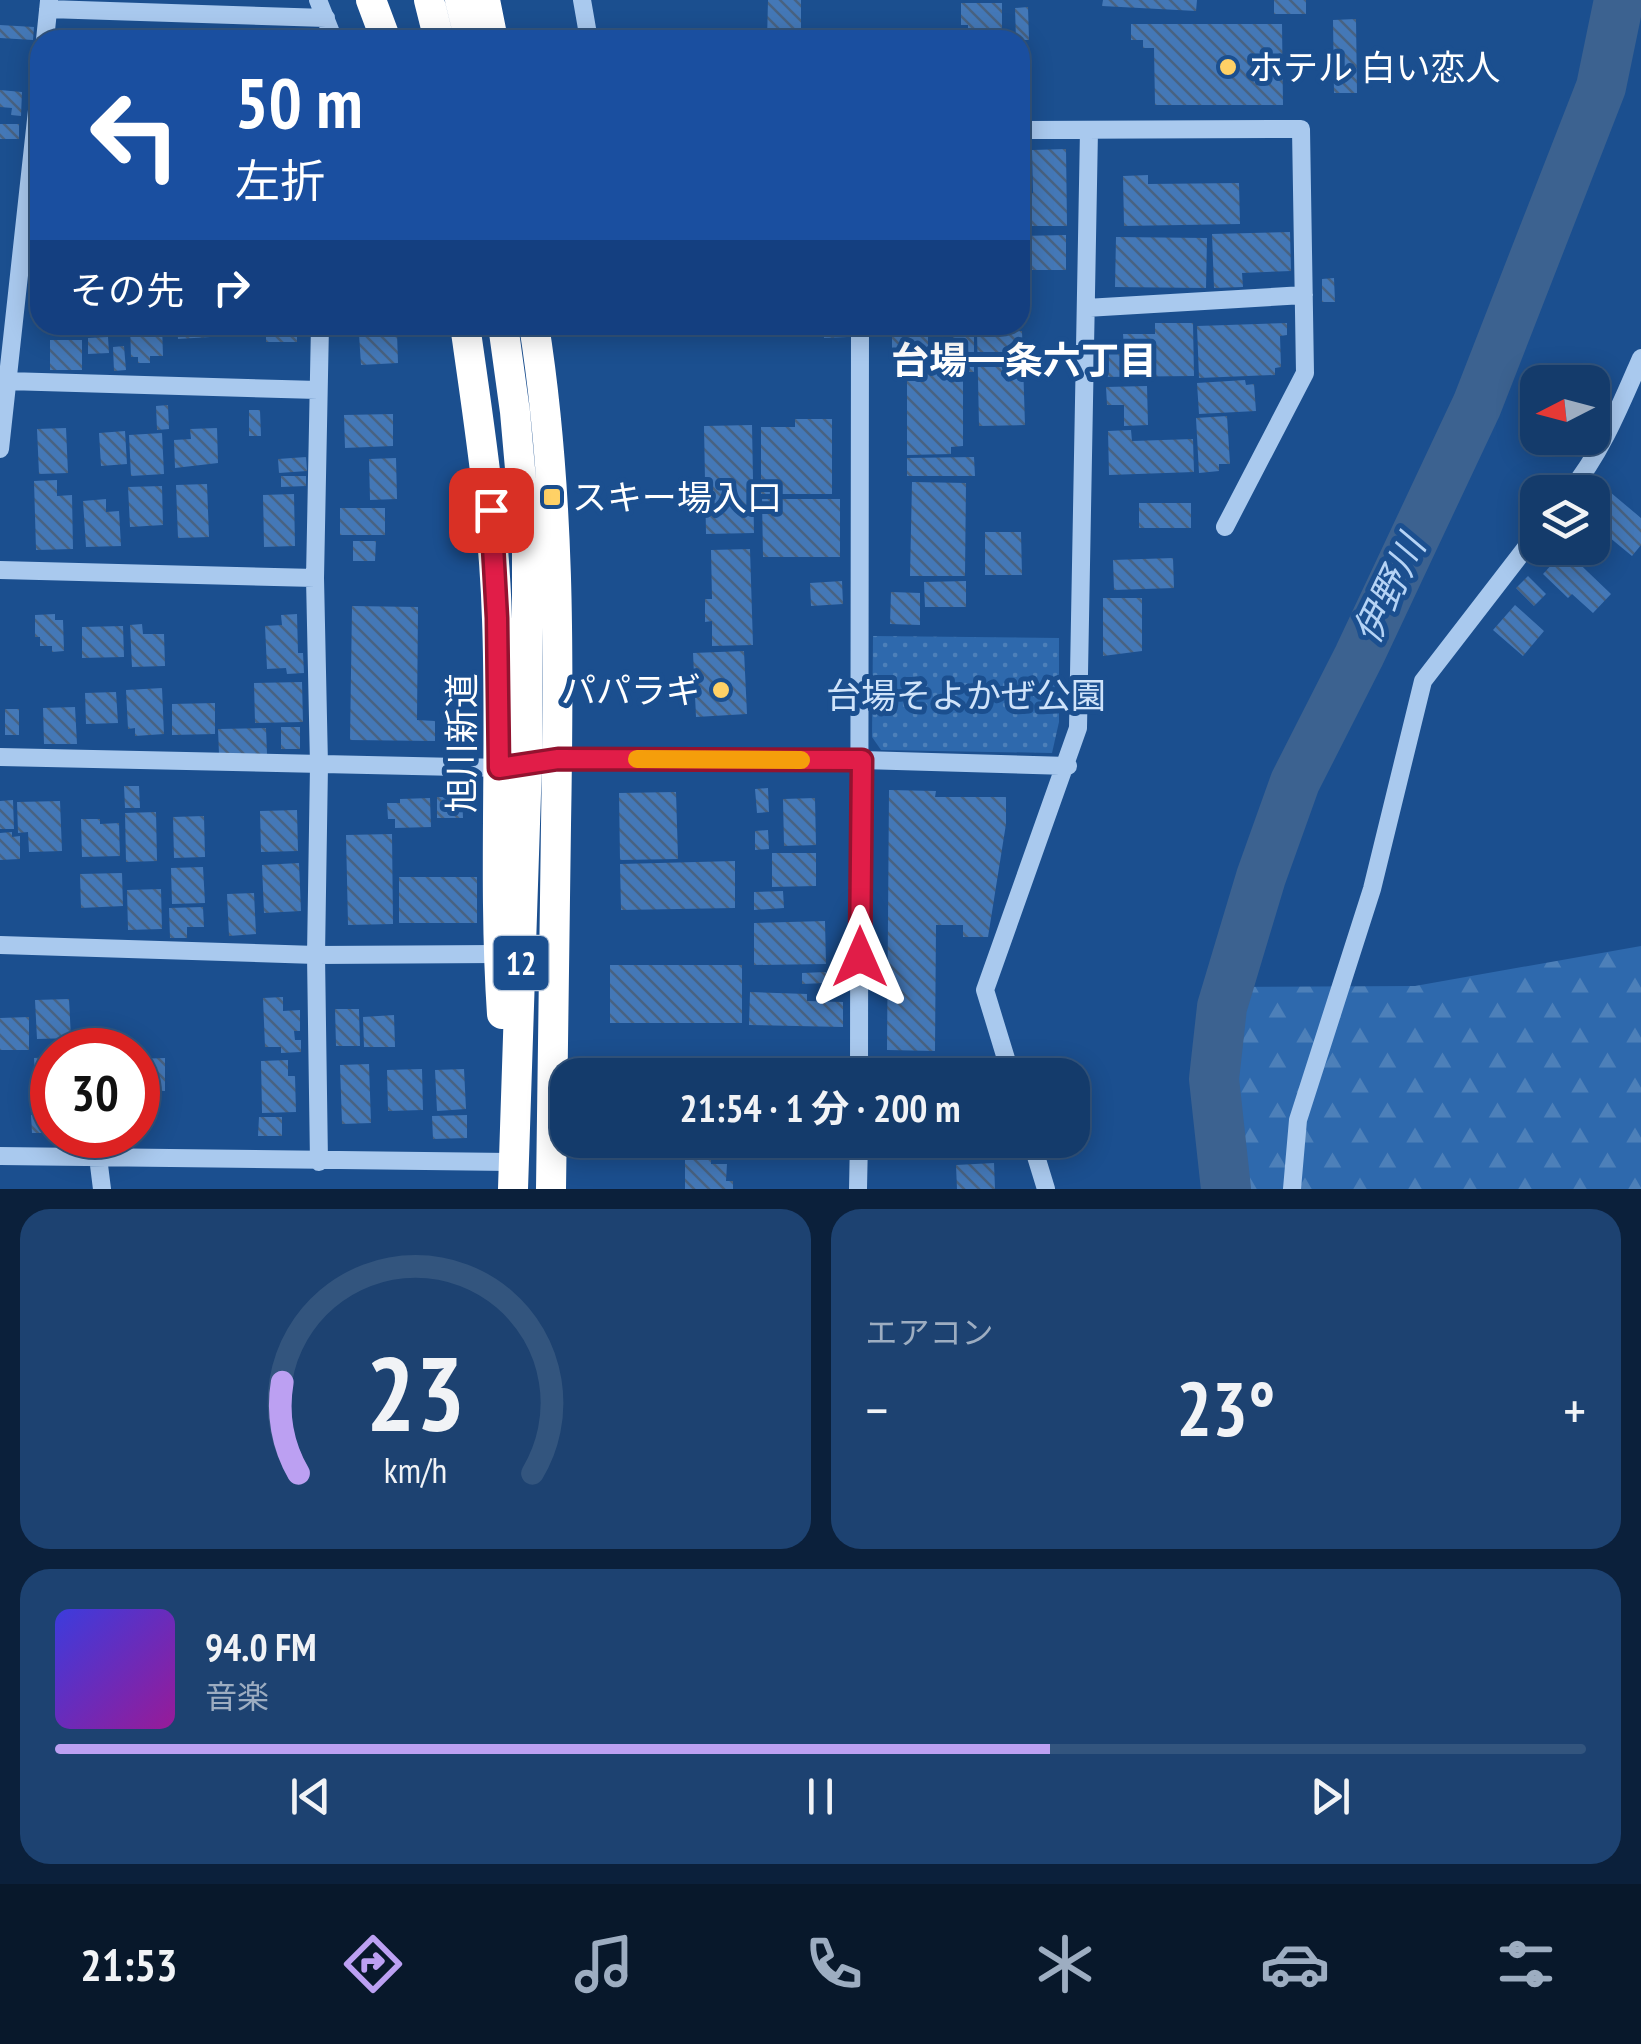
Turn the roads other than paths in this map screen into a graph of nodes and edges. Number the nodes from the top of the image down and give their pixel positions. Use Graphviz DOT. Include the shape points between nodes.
graph roads {
  1 [pos="372,0"];
  2 [pos="429,0"];
  3 [pos="460,0"];
  4 [pos="485,0"];
  5 [pos="582,0"];
  6 [pos="48,4"];
  7 [pos="322,9"];
  8 [pos="45,30"];
  9 [pos="382,30"];
  10 [pos="436,30"];
  11 [pos="468,30"];
  12 [pos="490,30"];
  13 [pos="587,30"];
  14 [pos="1030,130"];
  15 [pos="1089,130"];
  16 [pos="30,224"];
  17 [pos="1304,295"];
  18 [pos="1086,308"];
  19 [pos="320,335"];
  20 [pos="465,335"];
  21 [pos="504,335"];
  22 [pos="536,335"];
  23 [pos="860,335"];
  24 [pos="1641,358"];
  25 [pos="7,381"];
  26 [pos="318,390"];
  27 [pos="1632,402"];
  28 [pos="0,449"];
  29 [pos="1583,475"];
  30 [pos="1224,527"];
  31 [pos="1520,555"];
  32 [pos="0,570"];
  33 [pos="315,578"];
  34 [pos="0,757"];
  35 [pos="558,759"];
  36 [pos="862,760"];
  37 [pos="319,765"];
  38 [pos="513,766"];
  39 [pos="1068,766"];
  40 [pos="0,945"];
  41 [pos="498,954"];
  42 [pos="316,956"];
  43 [pos="859,1058"];
  44 [pos="1007,1058"];
  45 [pos="0,1156"];
  46 [pos="30,1157"];
  47 [pos="98,1158"];
  48 [pos="859,1158"];
  49 [pos="1037,1158"];
  50 [pos="320,1162"];
  51 [pos="513,1176"];
  52 [pos="102,1189"];
  53 [pos="550,1189"];
  54 [pos="858,1189"];
  55 [pos="1046,1189"];
  56 [pos="1292,1189"];
  1 -- 9 [label="highway"];
  2 -- 10 [label="highway"];
  3 -- 11 [label="highway"];
  4 -- 12 [label="highway"];
  5 -- 13 [label="street"];
  6 -- 7 [label="street"];
  6 -- 8 [label="street"];
  14 -- 15 [label="street"];
  15 -- 17 [label="street" via="1301,129"];
  15 -- 18 [label="street"];
  16 -- 25 [label="street"];
  17 -- 18 [label="street"];
  17 -- 30 [label="street" via="1305,373"];
  18 -- 39 [label="street" via="1078,728"];
  19 -- 26 [label="street"];
  20 -- 38 [label="highway, 旭川新道 / 12" via="491,510"];
  21 -- 38 [label="highway, 12" via="527,547"];
  22 -- 35 [label="highway, 12" via="556,569"];
  23 -- 36 [label="street"];
  24 -- 27 [label="street"];
  25 -- 26 [label="street"];
  25 -- 28 [label="street"];
  26 -- 33 [label="street"];
  27 -- 29 [label="street"];
  31 -- 56 [label="street" via="1423,680 1372,889 1298,1120"];
  32 -- 33 [label="street"];
  33 -- 37 [label="street"];
  34 -- 37 [label="street"];
  35 -- 36 [label="street"];
  35 -- 38 [label="street"];
  35 -- 53 [label="highway, 12"];
  36 -- 39 [label="street"];
  36 -- 43 [label="street"];
  37 -- 38 [label="street"];
  37 -- 42 [label="street"];
  38 -- 41 [label="highway, 旭川新道 / 12"];
  38 -- 51 [label="highway, 12"];
  39 -- 44 [label="street" via="986,990"];
  40 -- 42 [label="street"];
  41 -- 42 [label="street"];
  41 -- 51 [label="highway, 旭川新道 / 12"];
  42 -- 50 [label="street"];
  45 -- 46 [label="street"];
  47 -- 50 [label="street"];
  47 -- 52 [label="street"];
  48 -- 54 [label="street"];
  49 -- 55 [label="street"];
  50 -- 51 [label="street"];
}
